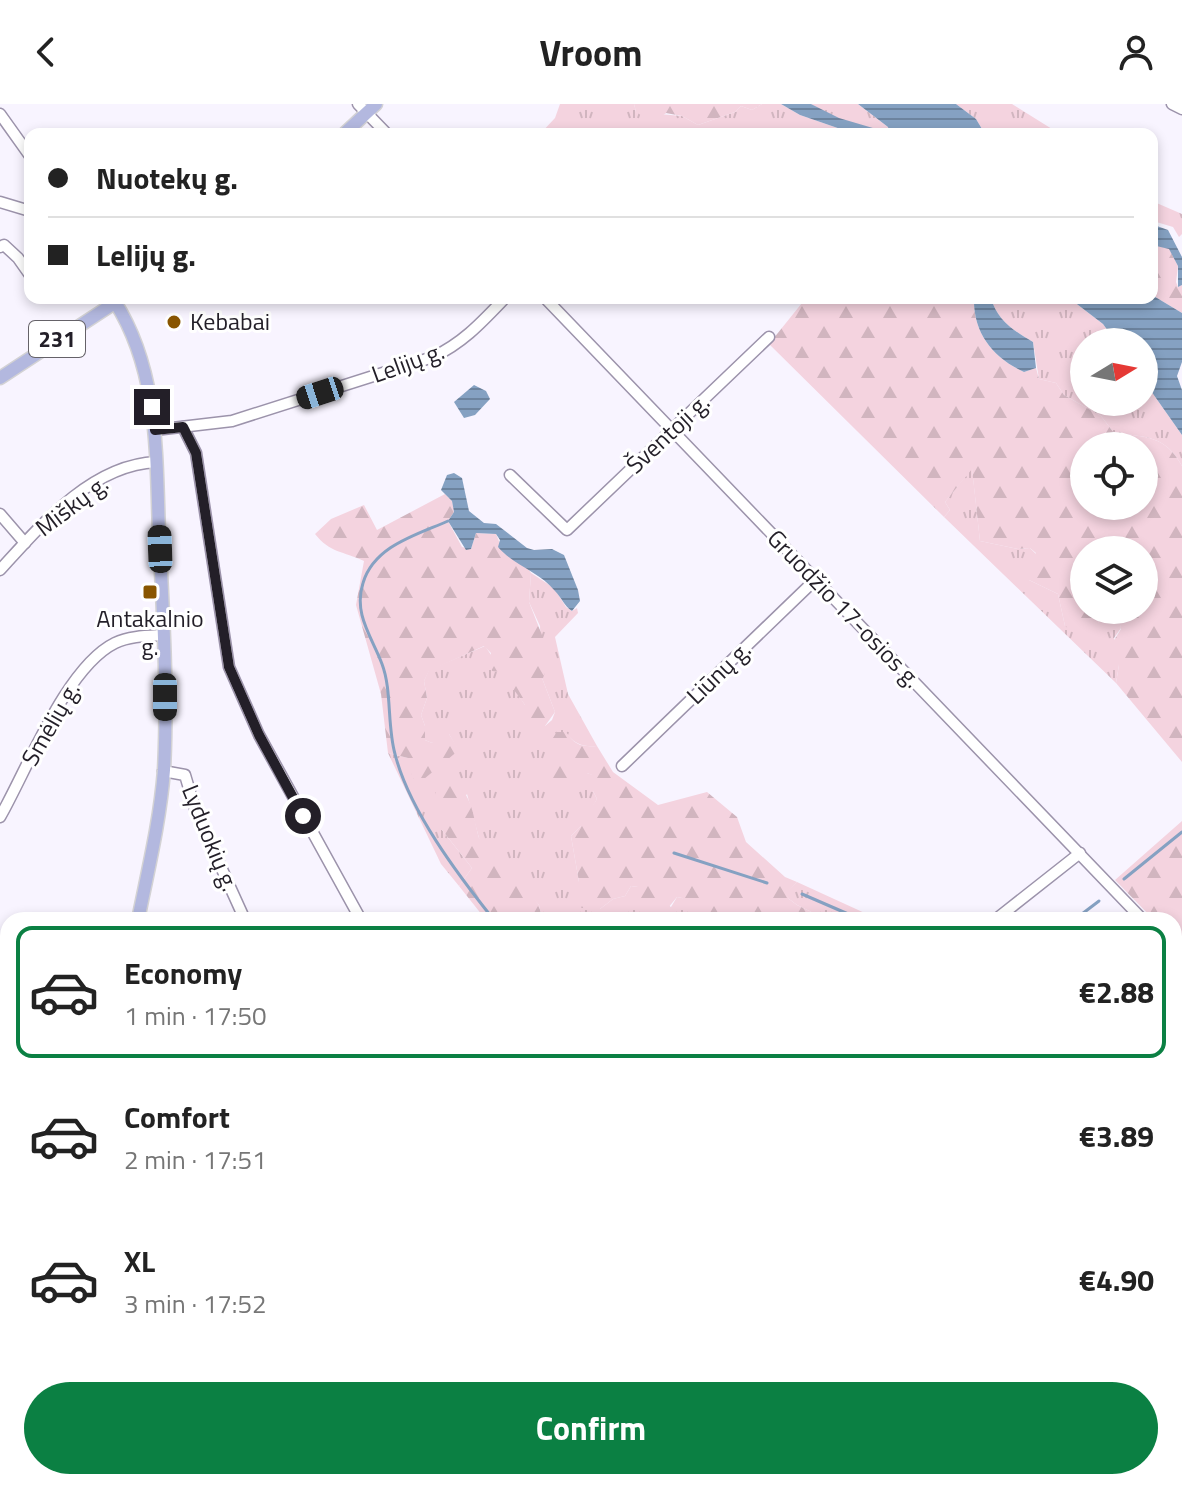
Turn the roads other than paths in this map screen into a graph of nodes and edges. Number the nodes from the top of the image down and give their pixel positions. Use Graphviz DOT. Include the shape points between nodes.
graph roads {
  1 [pos="8,104"];
  2 [pos="1172,104"];
  3 [pos="367,107"];
  4 [pos="1182,109"];
  5 [pos="0,112"];
  6 [pos="349,128"];
  7 [pos="383,128"];
  8 [pos="24,147"];
  9 [pos="0,202"];
  10 [pos="24,209"];
  11 [pos="0,247"];
  12 [pos="24,266"];
  13 [pos="112,304"];
  14 [pos="119,304"];
  15 [pos="499,304"];
  16 [pos="551,304"];
  17 [pos="769,337"];
  18 [pos="0,377"];
  19 [pos="183,427"];
  20 [pos="672,429"];
  21 [pos="155,430"];
  22 [pos="156,462"];
  23 [pos="510,475"];
  24 [pos="0,514"];
  25 [pos="25,543"];
  26 [pos="0,570"];
  27 [pos="815,580"];
  28 [pos="164,635"];
  29 [pos="622,766"];
  30 [pos="163,771"];
  31 [pos="0,817"];
  32 [pos="1080,853"];
  33 [pos="140,912"];
  34 [pos="241,912"];
  35 [pos="357,912"];
  36 [pos="1005,912"];
  37 [pos="1135,912"];
  1 -- 5 [label="street"];
  2 -- 4 [label="street"];
  3 -- 6 [label="main road"];
  3 -- 7 [label="street"];
  5 -- 8 [label="street"];
  9 -- 10 [label="street"];
  11 -- 12 [label="street" via="4,245"];
  13 -- 18 [label="main road, 231"];
  14 -- 21 [label="main road" via="143,371"];
  15 -- 19 [label="street, Lelijų g." via="467,337 433,357 232,421"];
  16 -- 20 [label="street, Gruodžio 17-osios g."];
  17 -- 20 [label="street, Šventoji g."];
  19 -- 21 [label="street, Lelijų g."];
  19 -- 35 [label="street" via="196,453 229,667 259,735"];
  20 -- 23 [label="street, Šventoji g." via="567,530"];
  20 -- 27 [label="street, Gruodžio 17-osios g."];
  21 -- 22 [label="main road"];
  22 -- 25 [label="street, Miškų g." via="100,481 54,513"];
  22 -- 28 [label="main road"];
  24 -- 25 [label="street"];
  25 -- 26 [label="street, Miškų g."];
  27 -- 29 [label="street, Liūnų g."];
  27 -- 32 [label="street, Gruodžio 17-osios g."];
  28 -- 30 [label="main road"];
  28 -- 31 [label="street, Smėlių g." via="113,643 75,679"];
  30 -- 33 [label="main road"];
  30 -- 34 [label="street, Lyduokių g." via="185,775"];
  32 -- 36 [label="street"];
  32 -- 37 [label="street, Gruodžio 17-osios g."];
}
